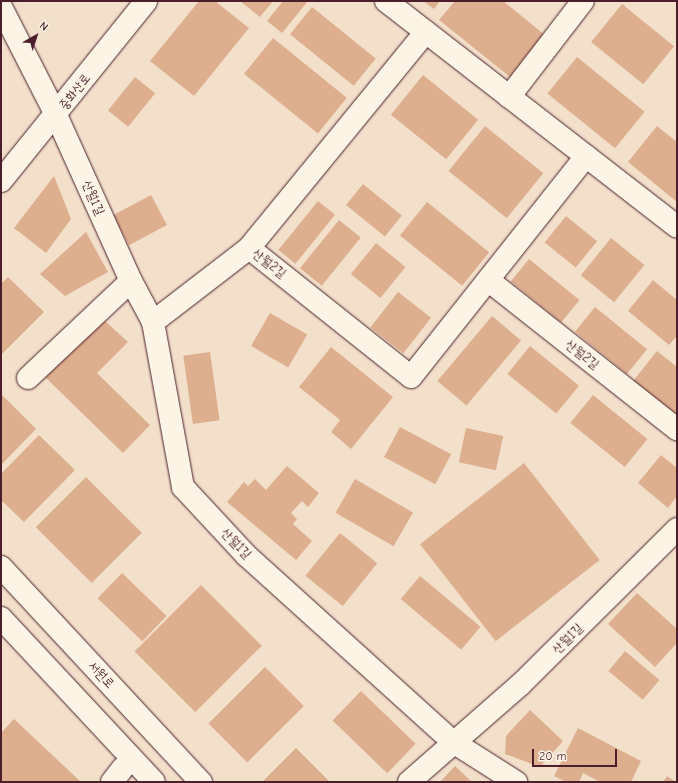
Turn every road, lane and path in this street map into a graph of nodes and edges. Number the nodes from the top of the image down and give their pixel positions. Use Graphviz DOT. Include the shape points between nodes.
graph roads {
  1 [pos="146,1"];
  2 [pos="386,1"];
  3 [pos="583,1"];
  4 [pos="1,7"];
  5 [pos="426,32"];
  6 [pos="510,97"];
  7 [pos="56,115"];
  8 [pos="586,156"];
  9 [pos="1,181"];
  10 [pos="677,228"];
  11 [pos="249,248"];
  12 [pos="488,280"];
  13 [pos="131,281"];
  14 [pos="153,322"];
  15 [pos="28,378"];
  16 [pos="677,429"];
  17 [pos="677,529"];
  18 [pos="1,568"];
  19 [pos="1,618"];
  20 [pos="453,742"];
  21 [pos="154,782"];
  22 [pos="201,782"];
  23 [pos="409,782"];
  24 [pos="516,782"];
  1 -- 7 [label="street, 중화산로"];
  2 -- 5 [label="street"];
  3 -- 6 [label="street"];
  4 -- 7 [label="street, 산월1길"];
  5 -- 6 [label="street"];
  5 -- 11 [label="street, 산월2길"];
  6 -- 8 [label="street"];
  7 -- 9 [label="street, 중화산로"];
  7 -- 13 [label="street, 산월1길"];
  8 -- 10 [label="street"];
  8 -- 12 [label="street, 산월2길"];
  11 -- 12 [label="street, 산월2길" via="411,377"];
  11 -- 14 [label="street"];
  12 -- 16 [label="street, 산월2길"];
  13 -- 14 [label="street, 산월1길"];
  13 -- 15 [label="street"];
  14 -- 20 [label="street, 산월1길" via="182,487 246,555"];
  17 -- 20 [label="street, 산월1길" via="521,684"];
  18 -- 22 [label="street, 서원로"];
  19 -- 21 [label="street"];
  20 -- 23 [label="street, 산월1길"];
  20 -- 24 [label="street, 산월1길"];
}
